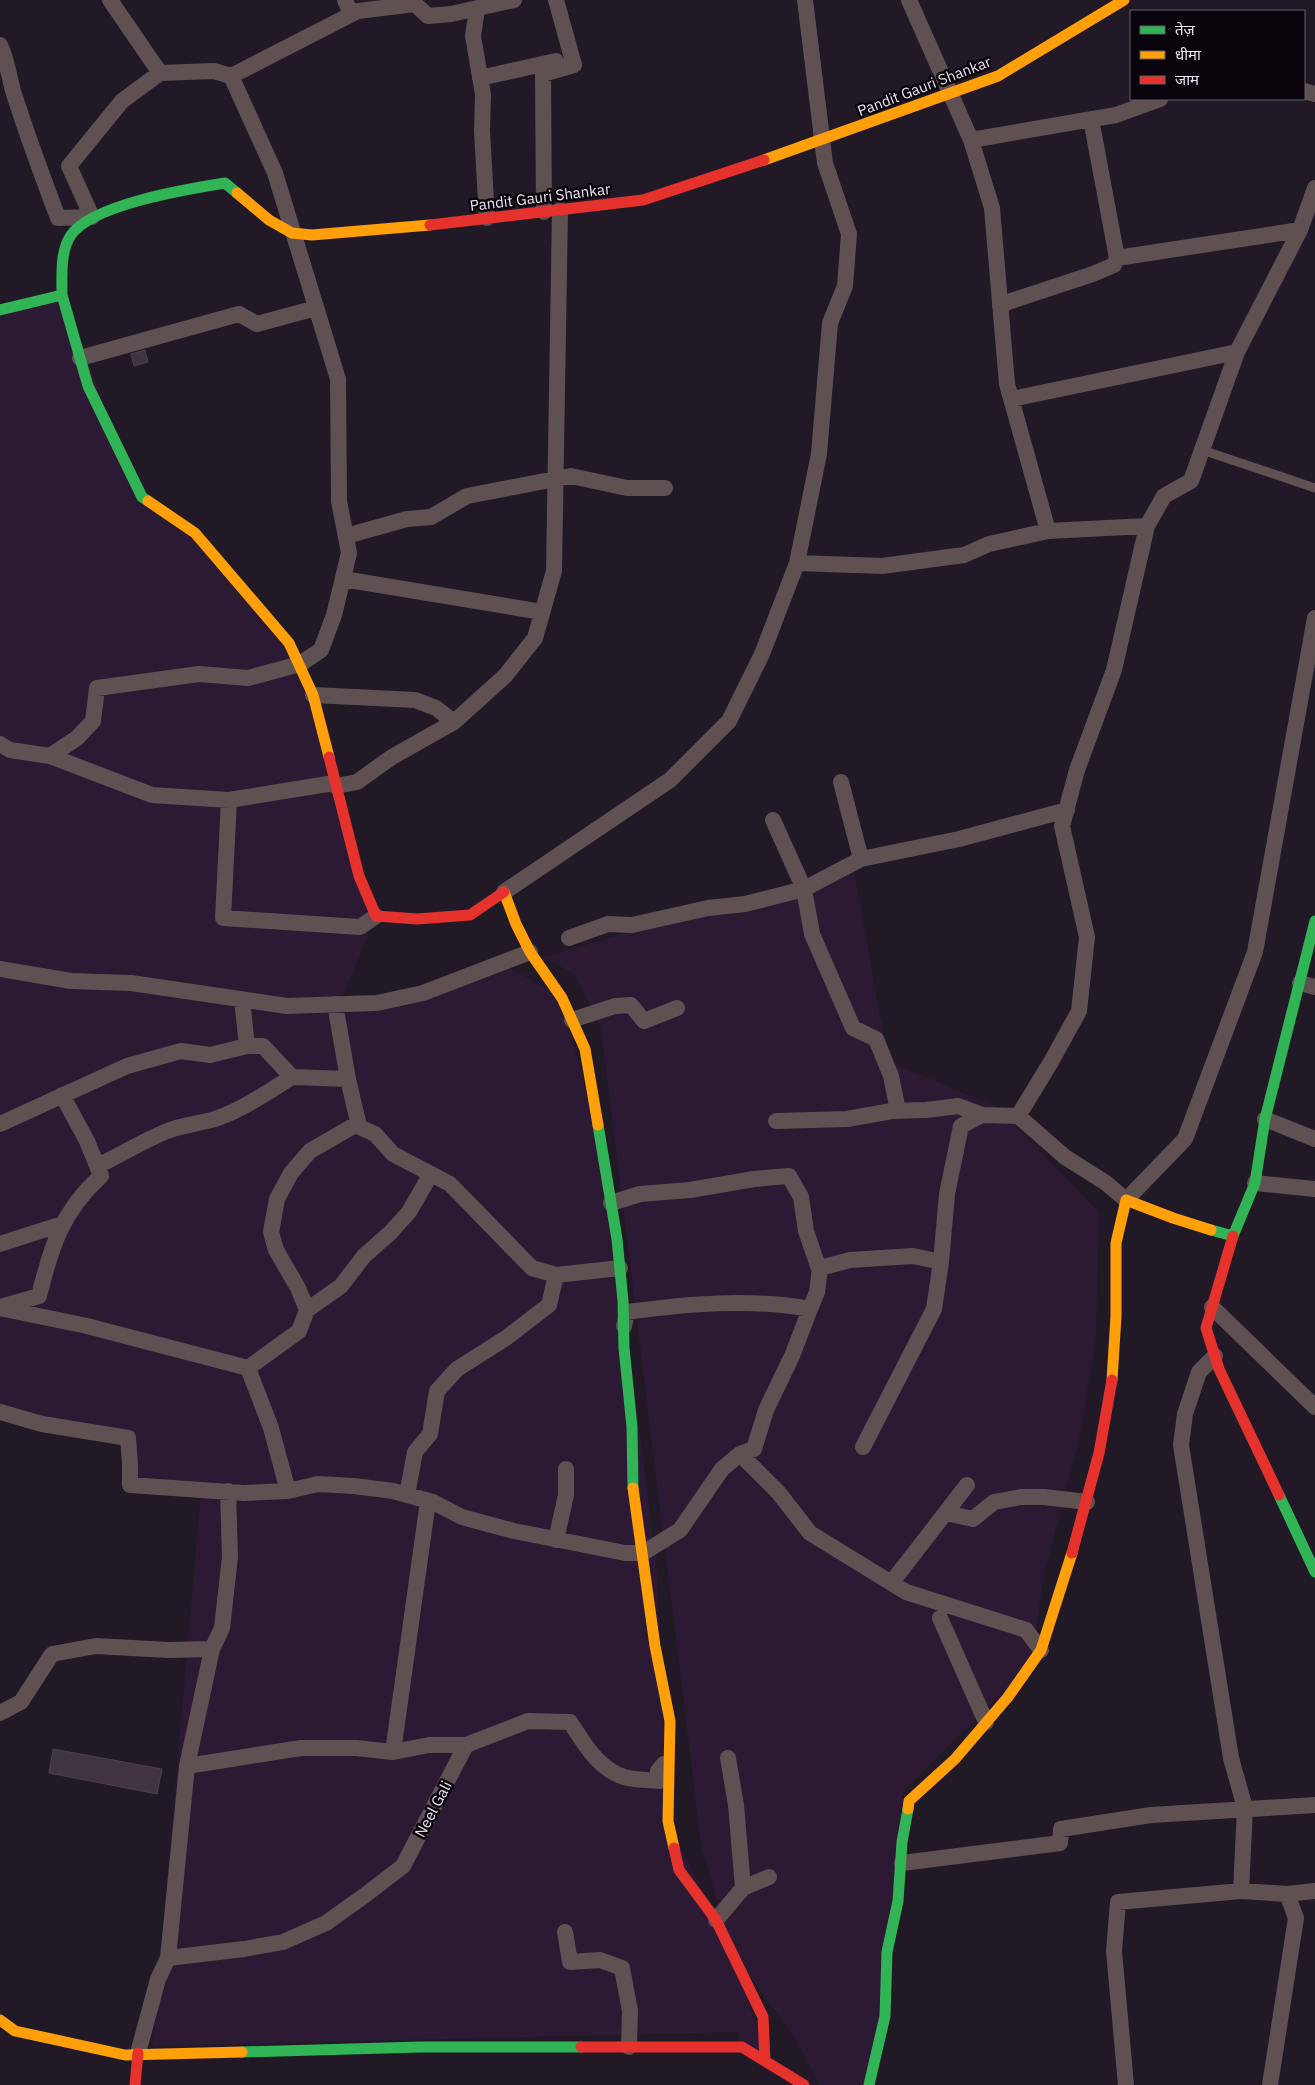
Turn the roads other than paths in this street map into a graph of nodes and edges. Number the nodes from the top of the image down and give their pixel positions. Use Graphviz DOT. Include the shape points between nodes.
graph roads {
  1 [pos="110,0"];
  2 [pos="514,0"];
  3 [pos="556,0"];
  4 [pos="805,0"];
  5 [pos="910,0"];
  6 [pos="1121,1"];
  7 [pos="414,2"];
  8 [pos="348,7"];
  9 [pos="477,8"];
  10 [pos="0,45"];
  11 [pos="572,58"];
  12 [pos="160,73"];
  13 [pos="231,76"];
  14 [pos="480,78"];
  15 [pos="952,92"];
  16 [pos="1157,100"];
  17 [pos="1091,119"];
  18 [pos="971,140"];
  19 [pos="820,141"];
  20 [pos="1315,188"];
  21 [pos="552,211"];
  22 [pos="92,217"];
  23 [pos="487,218"];
  24 [pos="1300,230"];
  25 [pos="292,233"];
  26 [pos="1117,258"];
  27 [pos="62,294"];
  28 [pos="1000,306"];
  29 [pos="316,308"];
  30 [pos="0,310"];
  31 [pos="1237,352"];
  32 [pos="80,358"];
  33 [pos="1012,400"];
  34 [pos="1202,450"];
  35 [pos="556,479"];
  36 [pos="665,488"];
  37 [pos="1315,488"];
  38 [pos="1147,526"];
  39 [pos="1048,531"];
  40 [pos="346,536"];
  41 [pos="797,563"];
  42 [pos="342,579"];
  43 [pos="542,612"];
  44 [pos="1315,618"];
  45 [pos="300,664"];
  46 [pos="313,695"];
  47 [pos="454,722"];
  48 [pos="0,744"];
  49 [pos="50,756"];
  50 [pos="841,782"];
  51 [pos="336,786"];
  52 [pos="229,800"];
  53 [pos="1067,810"];
  54 [pos="773,820"];
  55 [pos="861,859"];
  56 [pos="804,889"];
  57 [pos="504,892"];
  58 [pos="376,916"];
  59 [pos="1315,920"];
  60 [pos="569,938"];
  61 [pos="530,952"];
  62 [pos="0,969"];
  63 [pos="1307,985"];
  64 [pos="242,999"];
  65 [pos="335,1004"];
  66 [pos="677,1008"];
  67 [pos="572,1020"];
  68 [pos="247,1046"];
  69 [pos="292,1077"];
  70 [pos="348,1079"];
  71 [pos="62,1095"];
  72 [pos="898,1111"];
  73 [pos="982,1115"];
  74 [pos="1018,1116"];
  75 [pos="1265,1119"];
  76 [pos="776,1121"];
  77 [pos="0,1124"];
  78 [pos="359,1126"];
  79 [pos="1315,1139"];
  80 [pos="97,1166"];
  81 [pos="431,1174"];
  82 [pos="1255,1183"];
  83 [pos="1315,1189"];
  84 [pos="1126,1200"];
  85 [pos="611,1203"];
  86 [pos="62,1224"];
  87 [pos="1233,1236"];
  88 [pos="0,1244"];
  89 [pos="941,1262"];
  90 [pos="620,1268"];
  91 [pos="819,1269"];
  92 [pos="556,1275"];
  93 [pos="1212,1307"];
  94 [pos="0,1308"];
  95 [pos="810,1309"];
  96 [pos="307,1310"];
  97 [pos="624,1327"];
  98 [pos="1215,1356"];
  99 [pos="248,1368"];
  100 [pos="1315,1407"];
  101 [pos="0,1412"];
  102 [pos="864,1447"];
  103 [pos="740,1454"];
  104 [pos="566,1469"];
  105 [pos="968,1485"];
  106 [pos="288,1491"];
  107 [pos="228,1492"];
  108 [pos="407,1495"];
  109 [pos="428,1501"];
  110 [pos="1087,1502"];
  111 [pos="946,1513"];
  112 [pos="556,1540"];
  113 [pos="643,1554"];
  114 [pos="1315,1572"];
  115 [pos="892,1582"];
  116 [pos="940,1618"];
  117 [pos="212,1649"];
  118 [pos="1041,1650"];
  119 [pos="0,1713"];
  120 [pos="986,1722"];
  121 [pos="466,1745"];
  122 [pos="393,1752"];
  123 [pos="669,1757"];
  124 [pos="728,1758"];
  125 [pos="187,1766"];
  126 [pos="1315,1806"];
  127 [pos="1245,1808"];
  128 [pos="902,1863"];
  129 [pos="769,1876"];
  130 [pos="743,1888"];
  131 [pos="1241,1891"];
  132 [pos="1315,1891"];
  133 [pos="1287,1894"];
  134 [pos="716,1920"];
  135 [pos="564,1932"];
  136 [pos="168,1958"];
  137 [pos="0,2020"];
  138 [pos="628,2047"];
  139 [pos="138,2053"];
  140 [pos="765,2061"];
  141 [pos="135,2085"];
  142 [pos="804,2085"];
  143 [pos="869,2085"];
  144 [pos="1126,2085"];
  145 [pos="1270,2085"];
  1 -- 12 [label="street"];
  2 -- 9 [label="street"];
  3 -- 11 [label="street"];
  4 -- 19 [label="street"];
  5 -- 15 [label="street"];
  6 -- 15 [label="street, Pandit Gauri Shankar" via="998,76"];
  7 -- 8 [label="street" via="358,11"];
  7 -- 9 [label="street" via="428,16"];
  8 -- 13 [label="street"];
  9 -- 14 [label="street" via="473,36"];
  10 -- 22 [label="street" via="33,153 58,218"];
  11 -- 14 [label="street"];
  11 -- 21 [label="street" via="574,65 543,74"];
  12 -- 13 [label="street" via="214,71"];
  12 -- 22 [label="street" via="122,102 69,166"];
  13 -- 25 [label="street" via="275,173"];
  14 -- 23 [label="street"];
  15 -- 18 [label="street"];
  15 -- 19 [label="street, Pandit Gauri Shankar"];
  16 -- 17 [label="street" via="1116,115"];
  17 -- 18 [label="street"];
  17 -- 26 [label="street"];
  18 -- 28 [label="street" via="992,208"];
  19 -- 21 [label="street, Pandit Gauri Shankar" via="643,200"];
  19 -- 41 [label="street" via="849,234 845,286 830,323 820,454"];
  20 -- 24 [label="street"];
  21 -- 23 [label="street, Pandit Gauri Shankar"];
  21 -- 35 [label="street"];
  22 -- 25 [label="street, Pandit Gauri Shankar" via="184,189 225,183 269,220"];
  22 -- 27 [label="street, Pandit Gauri Shankar" via="72,233 63,255"];
  23 -- 25 [label="street, Pandit Gauri Shankar" via="312,236"];
  24 -- 26 [label="street"];
  24 -- 31 [label="street"];
  25 -- 29 [label="street"];
  26 -- 28 [label="street" via="1114,265 1093,274"];
  27 -- 30 [label="street"];
  27 -- 32 [label="street, Pandit Gauri Shankar"];
  28 -- 33 [label="street" via="1007,384"];
  29 -- 32 [label="street" via="257,324 239,314"];
  29 -- 40 [label="street" via="338,379 339,501"];
  31 -- 33 [label="street"];
  31 -- 34 [label="street"];
  32 -- 45 [label="street, Pandit Gauri Shankar" via="88,386 142,497 195,534 289,643"];
  33 -- 39 [label="street"];
  34 -- 37 [label="lane"];
  34 -- 38 [label="street" via="1191,481 1164,496"];
  35 -- 36 [label="street" via="571,476 627,488"];
  35 -- 40 [label="street" via="467,496 431,517 407,519"];
  35 -- 43 [label="street" via="554,571"];
  38 -- 39 [label="street"];
  38 -- 53 [label="street" via="1114,670 1077,770"];
  39 -- 41 [label="street" via="989,544 964,555 882,566"];
  40 -- 42 [label="street" via="349,553"];
  41 -- 57 [label="street" via="762,654 729,721 670,780"];
  42 -- 43 [label="street"];
  42 -- 45 [label="street" via="334,614 320,650"];
  43 -- 47 [label="street" via="535,638 505,676"];
  44 -- 84 [label="street" via="1255,952 1185,1139"];
  45 -- 46 [label="street, Pandit Gauri Shankar"];
  45 -- 49 [label="street" via="248,678 199,674 97,688 93,721 77,738"];
  46 -- 47 [label="street" via="415,700 436,708"];
  46 -- 51 [label="street, Pandit Gauri Shankar"];
  47 -- 51 [label="street" via="392,757 356,782"];
  48 -- 49 [label="street" via="10,750"];
  49 -- 52 [label="street" via="152,795"];
  50 -- 55 [label="street"];
  51 -- 52 [label="street" via="334,782"];
  51 -- 58 [label="street, Pandit Gauri Shankar" via="359,876"];
  52 -- 58 [label="street" via="223,918 360,927"];
  53 -- 55 [label="street" via="959,839"];
  53 -- 74 [label="street" via="1062,826 1088,937 1079,1011"];
  54 -- 56 [label="street"];
  55 -- 56 [label="street"];
  56 -- 60 [label="street" via="746,904 708,908 632,925 608,924"];
  56 -- 72 [label="street" via="812,934 853,1028 876,1039 891,1076"];
  57 -- 58 [label="street" via="470,915 418,919"];
  57 -- 61 [label="street"];
  59 -- 63 [label="street"];
  61 -- 65 [label="street" via="423,993 377,1002"];
  61 -- 67 [label="street" via="562,998"];
  62 -- 64 [label="street" via="72,981 131,984"];
  63 -- 75 [label="street"];
  64 -- 65 [label="street" via="287,1006"];
  64 -- 68 [label="street"];
  65 -- 70 [label="street"];
  66 -- 67 [label="street" via="644,1021 631,1005 615,1006"];
  67 -- 85 [label="street" via="585,1049"];
  68 -- 69 [label="street" via="263,1046"];
  68 -- 71 [label="street" via="210,1054 182,1051 127,1066"];
  69 -- 70 [label="street"];
  69 -- 80 [label="street" via="255,1101 218,1118 173,1129"];
  70 -- 78 [label="street"];
  71 -- 77 [label="street"];
  71 -- 80 [label="street"];
  72 -- 73 [label="street" via="958,1106"];
  72 -- 76 [label="street" via="847,1119"];
  73 -- 74 [label="street"];
  73 -- 89 [label="street" via="961,1126 947,1194"];
  74 -- 84 [label="street" via="1065,1157"];
  75 -- 79 [label="street"];
  75 -- 82 [label="street"];
  78 -- 81 [label="street" via="375,1134 393,1154"];
  78 -- 96 [label="street" via="355,1125 310,1151 291,1173 277,1199 271,1232 276,1250"];
  80 -- 86 [label="street" via="102,1176 88,1188"];
  81 -- 92 [label="street" via="450,1184 532,1268"];
  81 -- 96 [label="street" via="408,1212 390,1233 364,1256 341,1286"];
  82 -- 83 [label="street"];
  82 -- 87 [label="street"];
  84 -- 87 [label="street"];
  84 -- 110 [label="street" via="1116,1243 1112,1387"];
  85 -- 90 [label="street"];
  85 -- 91 [label="street" via="640,1194 789,1176 801,1197 806,1231"];
  86 -- 88 [label="street"];
  86 -- 94 [label="street" via="50,1253 39,1296"];
  87 -- 93 [label="street"];
  89 -- 91 [label="street" via="913,1256 850,1260"];
  89 -- 102 [label="street" via="934,1309"];
  90 -- 92 [label="street"];
  90 -- 97 [label="street"];
  91 -- 95 [label="street" via="817,1292"];
  92 -- 108 [label="street" via="549,1304 506,1338 457,1369 437,1390 430,1434 415,1452"];
  93 -- 98 [label="street" via="1206,1328"];
  93 -- 100 [label="street"];
  94 -- 99 [label="street" via="87,1326"];
  95 -- 97 [label="street" via="782,1304 728,1303 654,1308 627,1312"];
  95 -- 103 [label="street" via="766,1410 754,1449"];
  96 -- 99 [label="street" via="299,1331"];
  97 -- 113 [label="street" via="632,1427 632,1477"];
  98 -- 114 [label="street"];
  98 -- 127 [label="street" via="1199,1372 1184,1414 1181,1444 1231,1758"];
  99 -- 106 [label="street" via="271,1428"];
  101 -- 107 [label="street" via="42,1424 128,1438 130,1485"];
  103 -- 113 [label="street" via="722,1470 680,1530"];
  103 -- 115 [label="street" via="778,1492 810,1533"];
  104 -- 112 [label="street" via="566,1494"];
  105 -- 111 [label="street"];
  106 -- 107 [label="street"];
  106 -- 108 [label="street" via="318,1484"];
  107 -- 117 [label="street" via="230,1557 222,1628"];
  108 -- 109 [label="street"];
  109 -- 112 [label="street" via="462,1516"];
  109 -- 122 [label="street"];
  110 -- 111 [label="street" via="1021,1497 994,1502 973,1519"];
  110 -- 118 [label="street"];
  111 -- 115 [label="street"];
  112 -- 113 [label="street"];
  113 -- 123 [label="street" via="655,1646 670,1721"];
  115 -- 118 [label="street" via="906,1592 1026,1630"];
  116 -- 120 [label="street"];
  117 -- 119 [label="street" via="96,1646 52,1654 21,1702"];
  117 -- 125 [label="street"];
  118 -- 120 [label="street"];
  120 -- 128 [label="street" via="955,1759 909,1801"];
  121 -- 122 [label="street" via="429,1745"];
  121 -- 123 [label="street" via="528,1721 570,1722 590,1752 608,1769 625,1777 660,1781 658,1771"];
  121 -- 136 [label="street, Neel Gali" via="403,1866 364,1896 326,1923 282,1942"];
  122 -- 125 [label="street" via="300,1748"];
  123 -- 134 [label="street" via="668,1821 679,1870"];
  124 -- 130 [label="street" via="736,1805"];
  125 -- 136 [label="street"];
  126 -- 127 [label="street"];
  127 -- 128 [label="street" via="1151,1815 1061,1829 1060,1843"];
  127 -- 131 [label="street"];
  128 -- 143 [label="street" via="887,1952 885,2016"];
  129 -- 130 [label="street"];
  130 -- 134 [label="street"];
  131 -- 133 [label="street"];
  131 -- 144 [label="street" via="1118,1902 1114,1951"];
  132 -- 133 [label="street"];
  133 -- 145 [label="street" via="1296,1918"];
  134 -- 140 [label="street" via="763,2017"];
  135 -- 138 [label="street" via="570,1962 600,1960 622,1968 630,2011"];
  136 -- 139 [label="street" via="158,1979"];
  137 -- 139 [label="street" via="15,2031 125,2055"];
  138 -- 139 [label="street" via="420,2047"];
  138 -- 140 [label="street" via="742,2047"];
  139 -- 141 [label="street"];
  140 -- 142 [label="street"];
}
